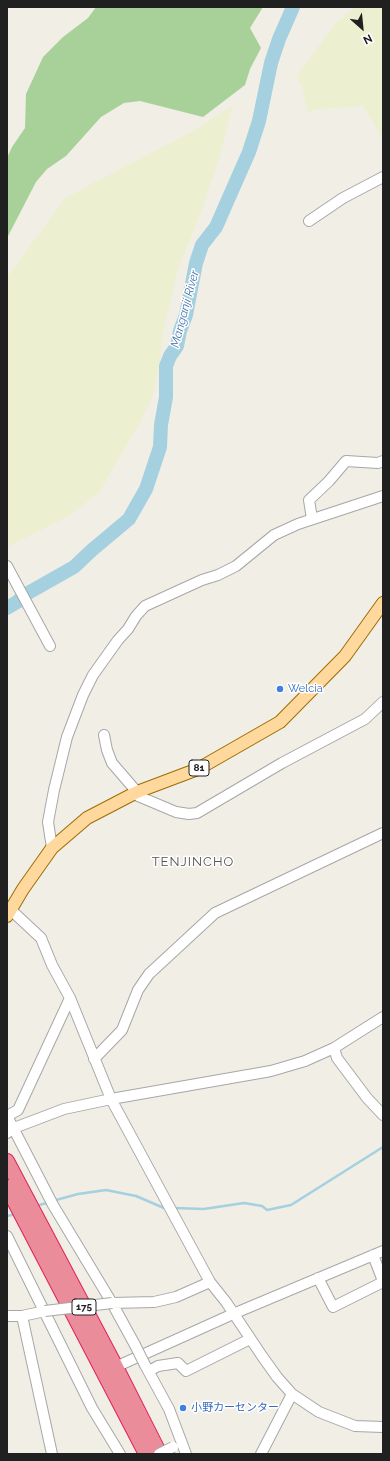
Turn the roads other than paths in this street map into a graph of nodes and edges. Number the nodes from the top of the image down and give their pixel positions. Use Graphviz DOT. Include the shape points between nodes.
graph roads {
  1 [pos="383,177"];
  2 [pos="309,221"];
  3 [pos="383,461"];
  4 [pos="383,496"];
  5 [pos="312,519"];
  6 [pos="7,566"];
  7 [pos="383,603"];
  8 [pos="50,646"];
  9 [pos="383,702"];
  10 [pos="104,735"];
  11 [pos="137,792"];
  12 [pos="383,833"];
  13 [pos="52,848"];
  14 [pos="8,912"];
  15 [pos="70,998"];
  16 [pos="383,1017"];
  17 [pos="334,1048"];
  18 [pos="94,1059"];
  19 [pos="111,1099"];
  20 [pos="383,1115"];
  21 [pos="7,1116"];
  22 [pos="10,1131"];
  23 [pos="7,1161"];
  24 [pos="7,1187"];
  25 [pos="7,1236"];
  26 [pos="383,1250"];
  27 [pos="373,1255"];
  28 [pos="318,1278"];
  29 [pos="210,1282"];
  30 [pos="383,1282"];
  31 [pos="112,1303"];
  32 [pos="45,1311"];
  33 [pos="234,1314"];
  34 [pos="7,1316"];
  35 [pos="22,1316"];
  36 [pos="250,1339"];
  37 [pos="147,1368"];
  38 [pos="110,1370"];
  39 [pos="292,1394"];
  40 [pos="383,1427"];
  41 [pos="178,1445"];
  42 [pos="52,1454"];
  43 [pos="120,1454"];
  44 [pos="146,1454"];
  45 [pos="159,1454"];
  46 [pos="186,1454"];
  47 [pos="261,1454"];
  1 -- 2 [label="street" via="343,198"];
  3 -- 5 [label="street" via="346,461 309,500"];
  4 -- 5 [label="street"];
  5 -- 13 [label="street" via="274,535 236,566 145,606 136,616 93,675 67,737 48,822"];
  6 -- 8 [label="street"];
  7 -- 11 [label="main road, 81" via="345,656 280,722 198,769"];
  9 -- 11 [label="street" via="365,719 282,763 197,813 176,812 138,796"];
  10 -- 11 [label="street" via="112,763"];
  11 -- 13 [label="main road, 81" via="87,818"];
  12 -- 18 [label="street" via="215,912 148,974 138,990 122,1030"];
  13 -- 14 [label="main road, 81"];
  14 -- 15 [label="street" via="41,938"];
  15 -- 18 [label="street"];
  15 -- 21 [label="street" via="18,1110"];
  16 -- 17 [label="street"];
  17 -- 19 [label="street" via="305,1061 271,1071"];
  17 -- 20 [label="street" via="336,1058"];
  18 -- 19 [label="street"];
  19 -- 22 [label="street" via="64,1109"];
  19 -- 29 [label="street"];
  21 -- 22 [label="street"];
  22 -- 31 [label="street"];
  23 -- 38 [label="highway, 175"];
  24 -- 38 [label="highway, 175"];
  25 -- 32 [label="street"];
  26 -- 27 [label="street"];
  27 -- 28 [label="street"];
  27 -- 30 [label="street"];
  28 -- 30 [label="street" via="332,1306"];
  28 -- 33 [label="street"];
  29 -- 31 [label="street" via="176,1297 154,1302"];
  29 -- 33 [label="street"];
  31 -- 32 [label="street, bridge"];
  31 -- 37 [label="street, bridge"];
  32 -- 35 [label="street"];
  32 -- 43 [label="street" via="92,1408"];
  33 -- 36 [label="street"];
  33 -- 38 [label="street"];
  34 -- 35 [label="street"];
  35 -- 42 [label="street"];
  36 -- 37 [label="street" via="186,1371 178,1363"];
  36 -- 39 [label="street"];
  37 -- 41 [label="street" via="169,1409"];
  38 -- 44 [label="highway, 175"];
  38 -- 45 [label="highway, 175"];
  39 -- 40 [label="street" via="319,1412 354,1426"];
  39 -- 47 [label="street"];
  41 -- 45 [label="street, bridge"];
  41 -- 46 [label="street"];
}
